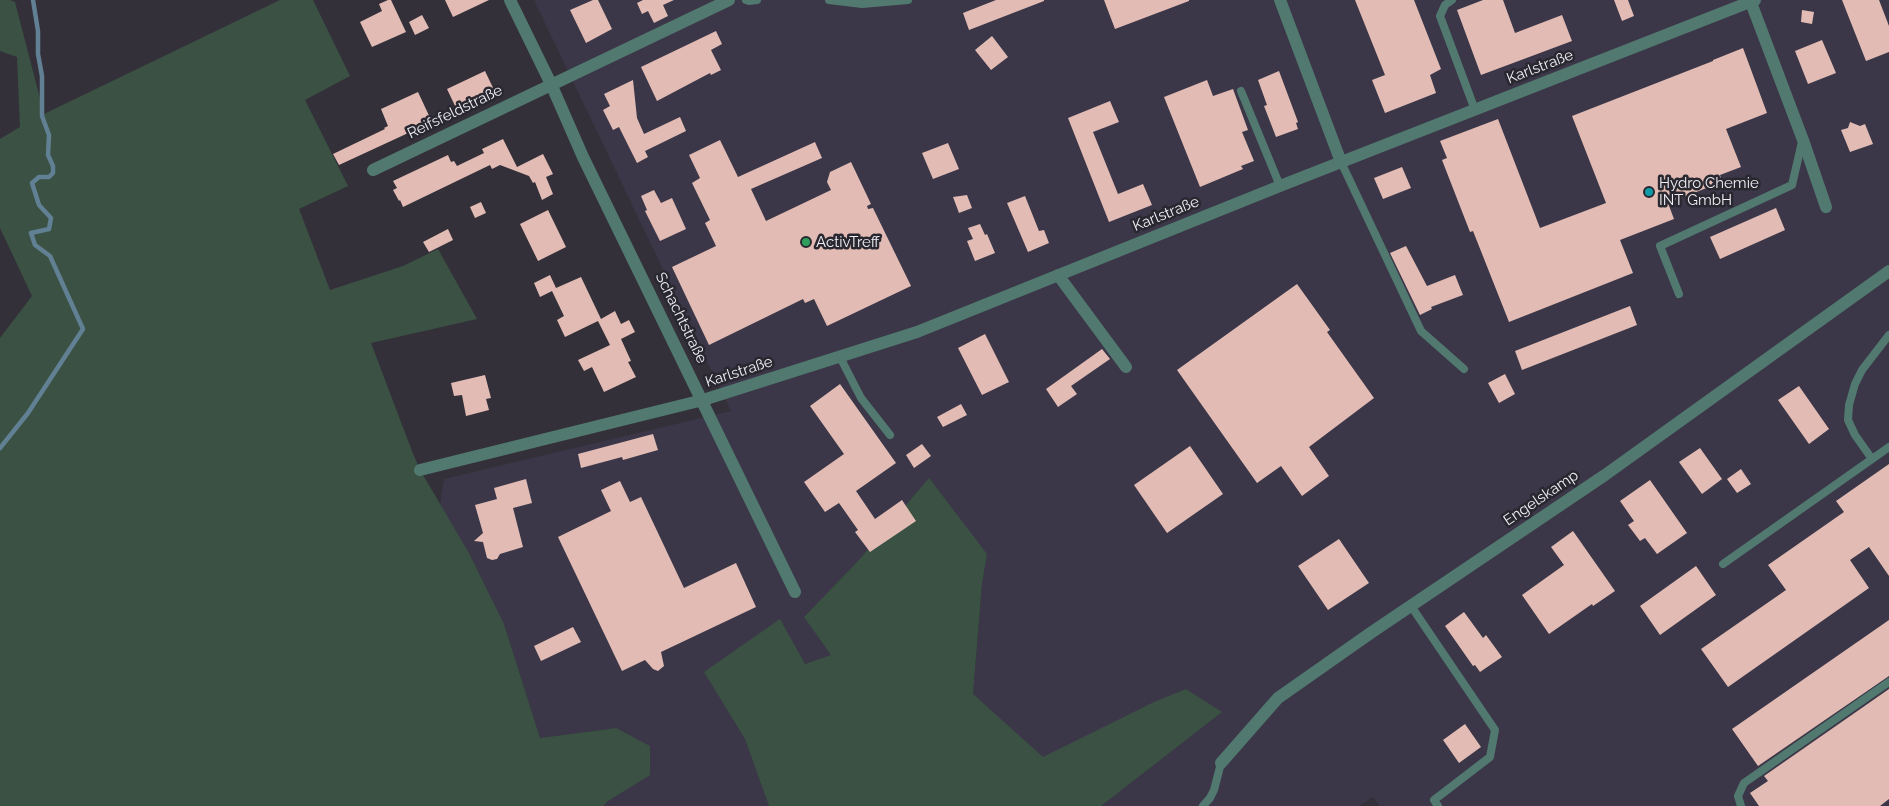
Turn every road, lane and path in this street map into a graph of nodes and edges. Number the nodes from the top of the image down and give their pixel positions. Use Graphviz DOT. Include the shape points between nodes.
graph roads {
  1 [pos="510,0"];
  2 [pos="746,0"];
  3 [pos="757,0"];
  4 [pos="830,0"];
  5 [pos="908,0"];
  6 [pos="1280,0"];
  7 [pos="1452,0"];
  8 [pos="724,1"];
  9 [pos="1752,1"];
  10 [pos="551,84"];
  11 [pos="1241,91"];
  12 [pos="1475,110"];
  13 [pos="1803,140"];
  14 [pos="1341,162"];
  15 [pos="373,170"];
  16 [pos="1280,186"];
  17 [pos="1826,207"];
  18 [pos="1889,271"];
  19 [pos="1058,274"];
  20 [pos="1679,294"];
  21 [pos="1889,335"];
  22 [pos="840,357"];
  23 [pos="1126,367"];
  24 [pos="1464,369"];
  25 [pos="703,400"];
  26 [pos="890,435"];
  27 [pos="1889,447"];
  28 [pos="1872,459"];
  29 [pos="420,470"];
  30 [pos="1723,564"];
  31 [pos="795,592"];
  32 [pos="1411,606"];
  33 [pos="1889,682"];
  34 [pos="1221,763"];
  35 [pos="1203,806"];
  36 [pos="1438,806"];
  37 [pos="1741,806"];
  1 -- 10 [label="street, Schachtstraße"];
  2 -- 3 [label="lane"];
  4 -- 5 [label="lane" via="862,4"];
  6 -- 14 [label="street"];
  7 -- 12 [label="lane" via="1445,5 1440,16"];
  8 -- 10 [label="street"];
  9 -- 12 [label="street, Karlstraße"];
  9 -- 13 [label="street, Karlstraße"];
  10 -- 15 [label="street, Reifsfeldstraße"];
  10 -- 25 [label="street, Schachtstraße" via="583,157"];
  11 -- 16 [label="lane"];
  12 -- 14 [label="street, Karlstraße"];
  13 -- 17 [label="street, Karlstraße"];
  13 -- 20 [label="lane" via="1792,185 1660,246"];
  14 -- 16 [label="street, Karlstraße"];
  14 -- 24 [label="lane" via="1421,331"];
  16 -- 19 [label="street, Karlstraße"];
  18 -- 32 [label="street, Engelskamp" via="1605,475"];
  19 -- 22 [label="street, Karlstraße" via="917,332"];
  19 -- 23 [label="street"];
  21 -- 28 [label="lane" via="1862,370 1850,405 1848,420"];
  22 -- 25 [label="street, Karlstraße"];
  22 -- 26 [label="lane" via="861,398"];
  25 -- 29 [label="street, Karlstraße"];
  25 -- 31 [label="street, Schachtstraße"];
  27 -- 28 [label="lane"];
  28 -- 30 [label="lane"];
  32 -- 34 [label="street, Engelskamp" via="1278,698"];
  32 -- 36 [label="lane" via="1495,730 1490,757 1434,800"];
  33 -- 37 [label="lane" via="1744,783 1738,796"];
  34 -- 35 [label="lane" via="1214,790"];
}
